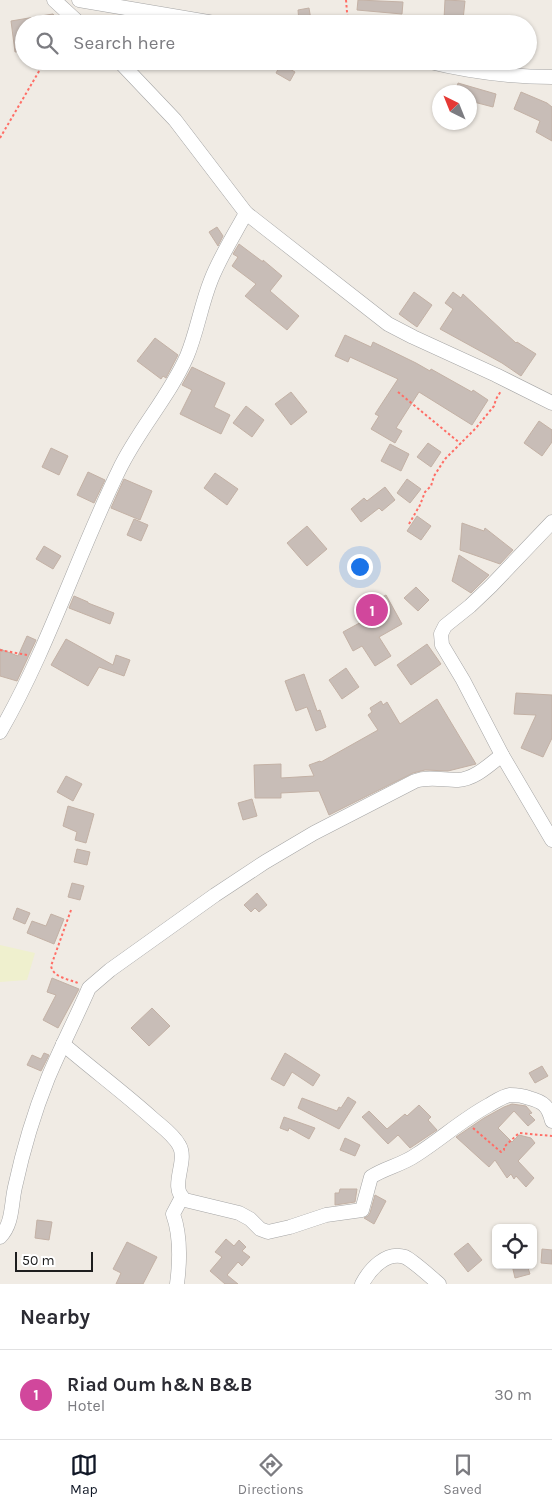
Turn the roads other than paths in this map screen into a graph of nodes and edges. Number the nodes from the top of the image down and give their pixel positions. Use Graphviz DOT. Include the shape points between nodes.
graph roads {
  1 [pos="54,0"];
  2 [pos="79,0"];
  3 [pos="70,15"];
  4 [pos="167,15"];
  5 [pos="127,70"];
  6 [pos="472,70"];
  7 [pos="552,77"];
  8 [pos="246,213"];
  9 [pos="552,403"];
  10 [pos="552,522"];
  11 [pos="4,716"];
  12 [pos="0,732"];
  13 [pos="502,756"];
  14 [pos="552,840"];
  15 [pos="63,1044"];
  16 [pos="552,1121"];
  17 [pos="182,1197"];
  18 [pos="0,1237"];
  19 [pos="177,1284"];
  20 [pos="362,1284"];
  21 [pos="439,1284"];
  1 -- 3 [label="street"];
  2 -- 4 [label="street"];
  5 -- 8 [label="street" via="174,120"];
  6 -- 7 [label="street"];
  8 -- 9 [label="street" via="388,324"];
  8 -- 11 [label="street" via="211,278 188,355 118,470 37,657"];
  10 -- 13 [label="street" via="491,586 445,626 441,634 442,645"];
  11 -- 12 [label="street"];
  13 -- 14 [label="street"];
  13 -- 15 [label="street" via="464,779 415,781 314,833 215,895 89,988"];
  15 -- 17 [label="street" via="178,1143 182,1152 179,1189"];
  15 -- 18 [label="street" via="34,1117 16,1180 9,1220"];
  16 -- 17 [label="street" via="549,1110 541,1102 510,1095 501,1098 408,1160 371,1177 362,1210 326,1215 268,1232 239,1213"];
  17 -- 19 [label="street" via="173,1214 179,1263"];
  20 -- 21 [label="street" via="379,1262 397,1256 409,1259"];
}
